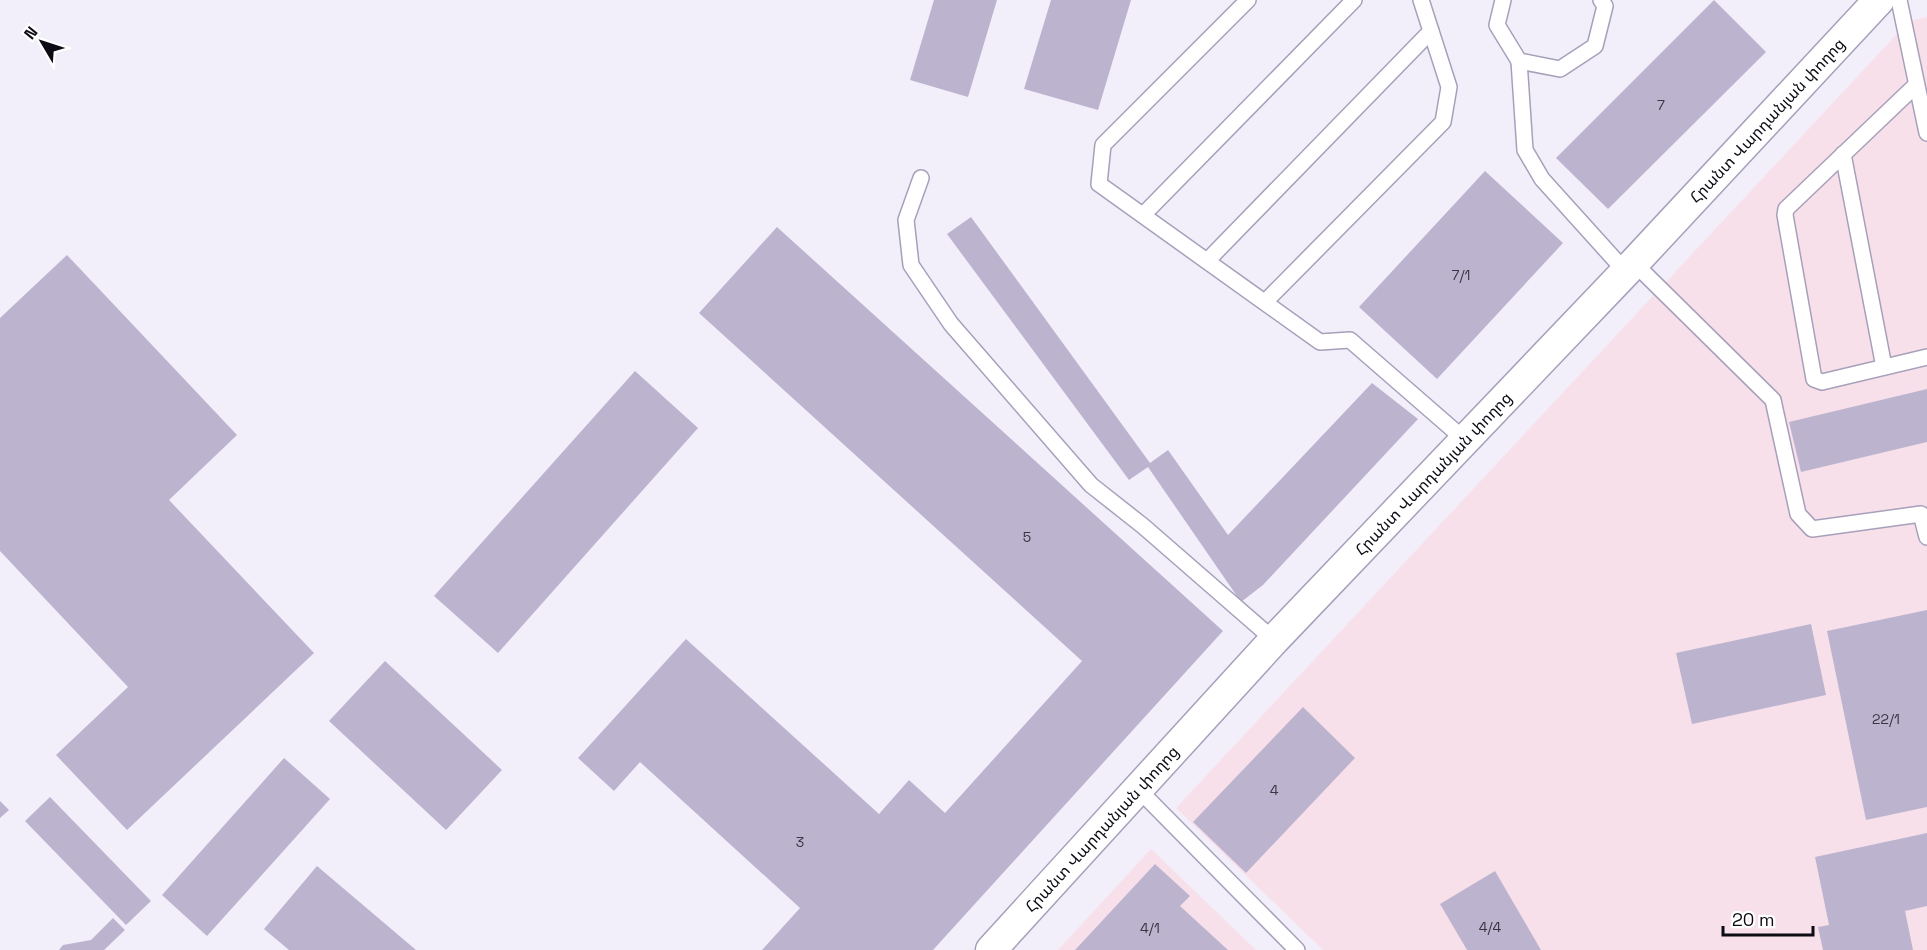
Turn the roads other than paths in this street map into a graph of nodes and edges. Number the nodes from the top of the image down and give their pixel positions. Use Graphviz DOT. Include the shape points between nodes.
graph roads {
  1 [pos="1248,0"];
  2 [pos="1354,0"];
  3 [pos="1421,0"];
  4 [pos="1503,0"];
  5 [pos="1601,0"];
  6 [pos="1879,0"];
  7 [pos="1899,0"];
  8 [pos="1431,31"];
  9 [pos="1519,61"];
  10 [pos="1916,85"];
  11 [pos="1927,133"];
  12 [pos="1843,154"];
  13 [pos="921,178"];
  14 [pos="1143,215"];
  15 [pos="1207,261"];
  16 [pos="1630,267"];
  17 [pos="1265,302"];
  18 [pos="1927,357"];
  19 [pos="1884,367"];
  20 [pos="1465,440"];
  21 [pos="1927,537"];
  22 [pos="1274,640"];
  23 [pos="1138,789"];
  24 [pos="991,950"];
  25 [pos="1297,950"];
  1 -- 14 [label="lane" via="1103,145 1099,184"];
  2 -- 14 [label="lane"];
  3 -- 8 [label="lane"];
  4 -- 9 [label="lane" via="1497,25"];
  5 -- 9 [label="lane" via="1605,6 1595,46 1560,69"];
  6 -- 16 [label="street, Հրանտ Վարդանյան փողոց"];
  7 -- 10 [label="lane"];
  8 -- 15 [label="lane"];
  8 -- 17 [label="lane" via="1449,87 1443,122"];
  9 -- 16 [label="lane" via="1525,150 1542,179"];
  10 -- 11 [label="lane"];
  10 -- 12 [label="lane"];
  12 -- 19 [label="lane"];
  12 -- 19 [label="lane" via="1786,209 1785,215 1814,379 1822,382"];
  13 -- 22 [label="lane" via="906,220 911,265 951,324 1091,485"];
  14 -- 15 [label="lane"];
  15 -- 17 [label="lane"];
  16 -- 20 [label="street, Հրանտ Վարդանյան փողոց"];
  16 -- 21 [label="lane" via="1773,400 1798,514 1812,529 1922,514"];
  17 -- 20 [label="lane" via="1320,342 1350,340"];
  18 -- 19 [label="lane"];
  20 -- 22 [label="street, Հրանտ Վարդանյան փողոց"];
  22 -- 23 [label="street, Հրանտ Վարդանյան փողոց"];
  23 -- 24 [label="street, Հրանտ Վարդանյան փողոց"];
  23 -- 25 [label="lane"];
}
